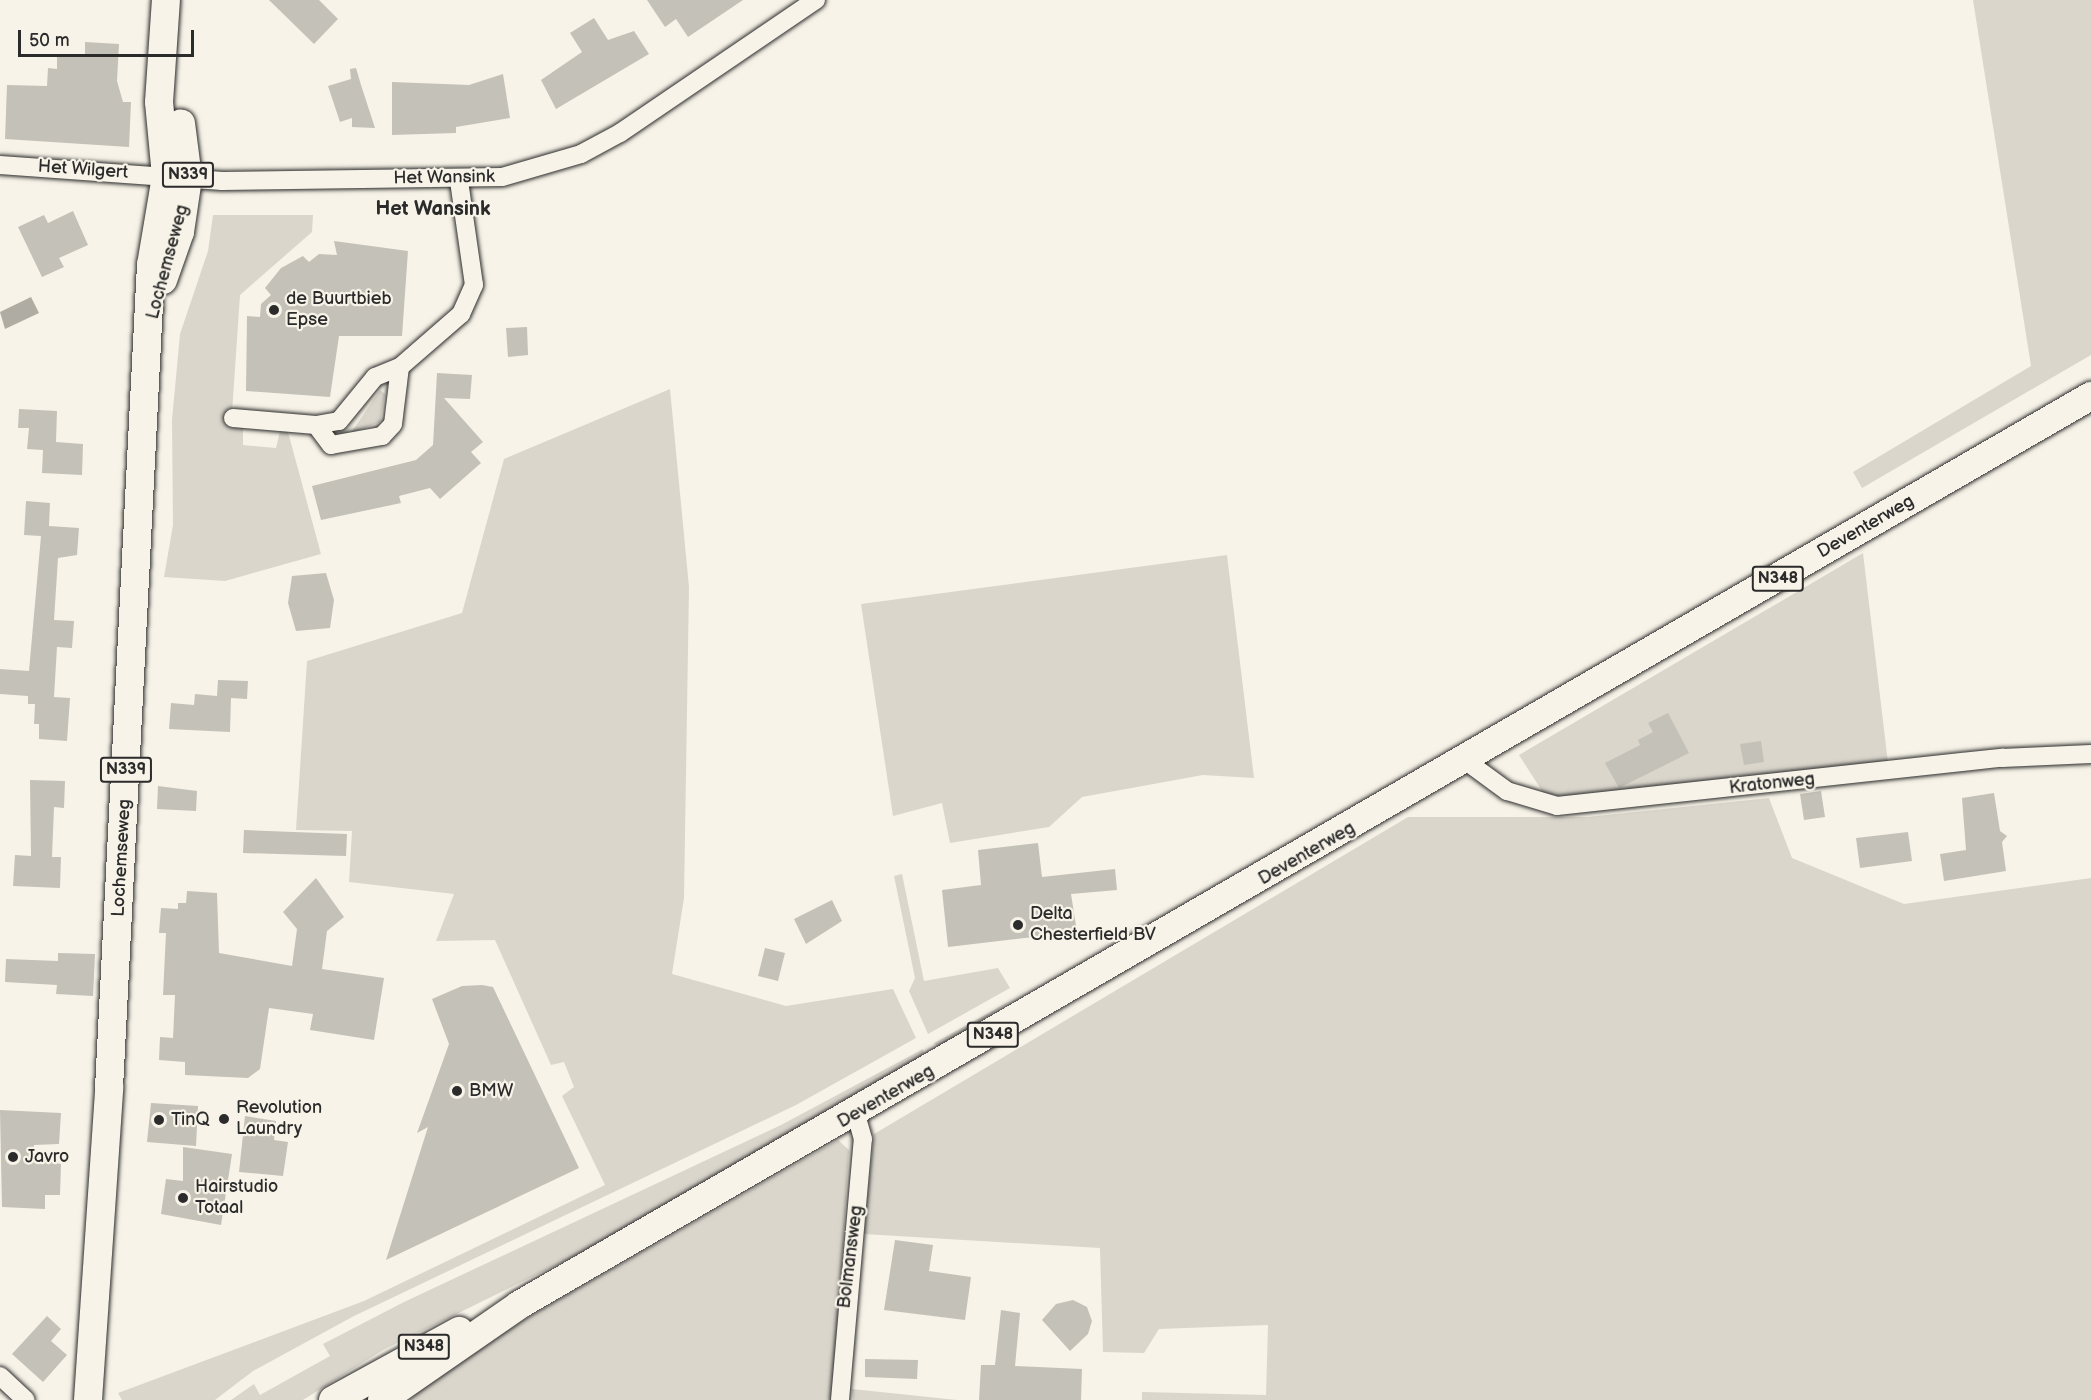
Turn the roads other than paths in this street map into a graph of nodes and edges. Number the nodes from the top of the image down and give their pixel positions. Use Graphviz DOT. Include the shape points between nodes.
graph roads {
  1 [pos="816,0"];
  2 [pos="165,6"];
  3 [pos="0,165"];
  4 [pos="177,177"];
  5 [pos="459,181"];
  6 [pos="400,368"];
  7 [pos="2091,396"];
  8 [pos="233,418"];
  9 [pos="316,425"];
  10 [pos="2091,754"];
  11 [pos="1466,761"];
  12 [pos="856,1114"];
  13 [pos="519,1305"];
  14 [pos="92,1346"];
  15 [pos="0,1376"];
  16 [pos="26,1400"];
  17 [pos="88,1400"];
  18 [pos="100,1400"];
  19 [pos="333,1400"];
  20 [pos="382,1400"];
  21 [pos="840,1400"];
  1 -- 5 [label="street, Het Wansink" via="620,133 581,154 502,177"];
  2 -- 4 [label="main road, Lochemseweg / N339" via="159,102"];
  3 -- 4 [label="street, Het Wilgert"];
  4 -- 5 [label="street, Het Wansink"];
  4 -- 14 [label="main road, Lochemseweg / N339" via="151,266"];
  5 -- 6 [label="street" via="473,271 471,301"];
  6 -- 9 [label="street" via="384,372 363,389 348,416"];
  6 -- 9 [label="street" via="393,424 382,436 331,446"];
  7 -- 11 [label="main road, Deventerweg / N348"];
  8 -- 9 [label="street"];
  10 -- 11 [label="street, Kratonweg" via="2002,758 1557,806 1507,791"];
  11 -- 12 [label="main road, Deventerweg / N348"];
  12 -- 13 [label="main road, Deventerweg / N348"];
  12 -- 21 [label="street, Bolmansweg" via="863,1139"];
  13 -- 19 [label="main road, Deventerweg / N348" via="423,1347"];
  13 -- 20 [label="main road, Deventerweg / N348"];
  14 -- 17 [label="main road, Lochemseweg / N339"];
  14 -- 18 [label="main road, Lochemseweg / N339"];
  15 -- 16 [label="street"];
}
